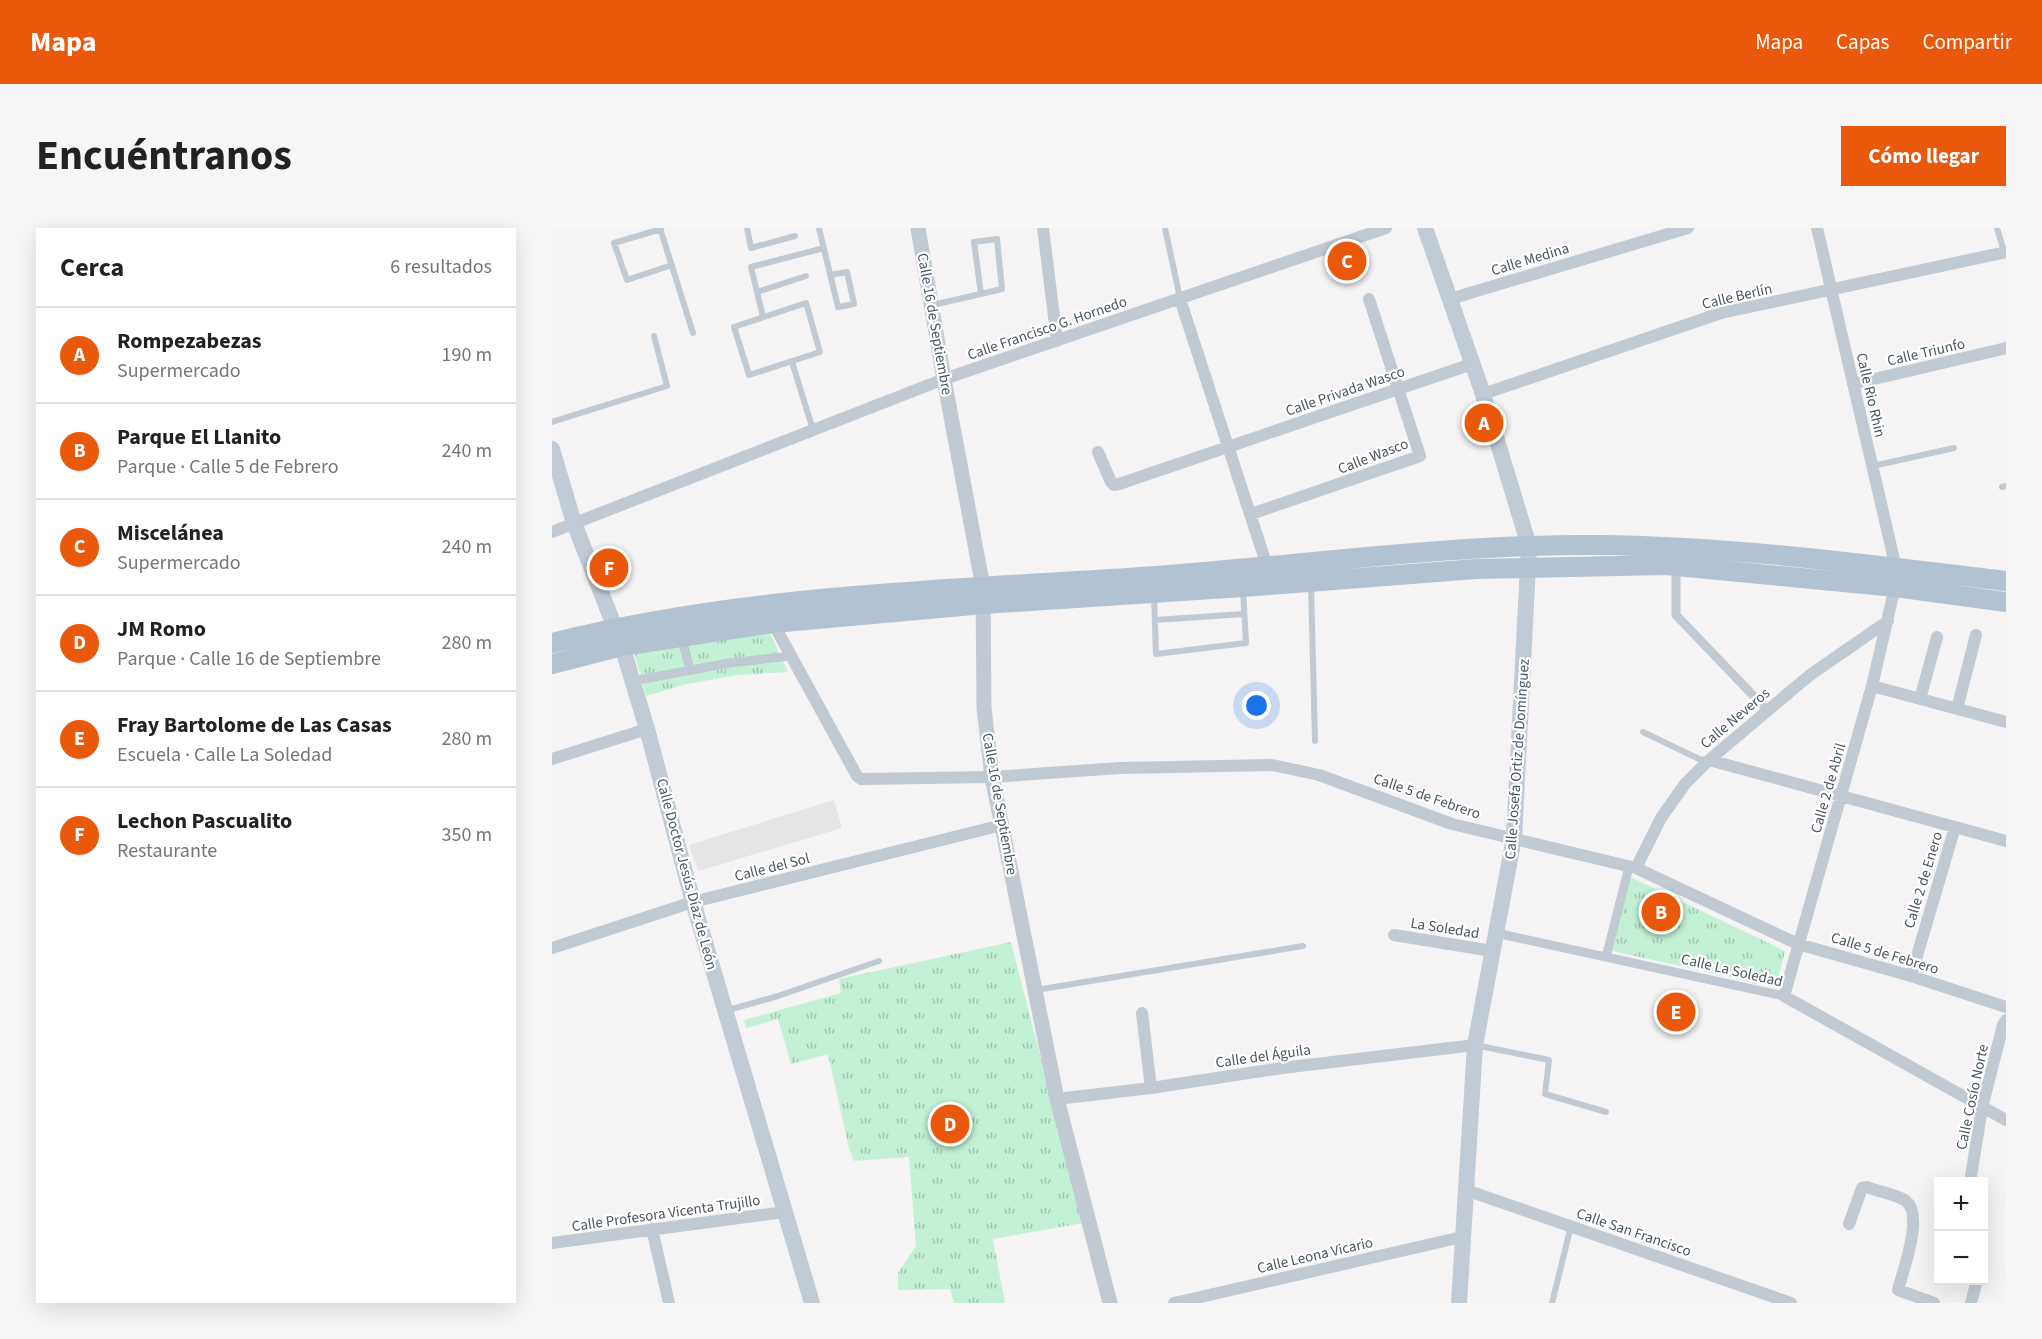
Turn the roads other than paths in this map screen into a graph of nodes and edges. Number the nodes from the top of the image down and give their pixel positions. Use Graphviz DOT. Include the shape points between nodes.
graph roads {
  1 [pos="747,228"];
  2 [pos="819,228"];
  3 [pos="918,228"];
  4 [pos="1043,228"];
  5 [pos="1165,228"];
  6 [pos="1386,228"];
  7 [pos="1425,228"];
  8 [pos="1688,228"];
  9 [pos="1817,228"];
  10 [pos="1997,228"];
  11 [pos="660,229"];
  12 [pos="795,236"];
  13 [pos="824,248"];
  14 [pos="2005,252"];
  15 [pos="672,265"];
  16 [pos="830,275"];
  17 [pos="806,276"];
  18 [pos="1831,291"];
  19 [pos="757,292"];
  20 [pos="981,294"];
  21 [pos="1180,298"];
  22 [pos="1450,298"];
  23 [pos="1370,299"];
  24 [pos="932,305"];
  25 [pos="763,317"];
  26 [pos="693,333"];
  27 [pos="654,336"];
  28 [pos="1057,341"];
  29 [pos="2006,348"];
  30 [pos="792,362"];
  31 [pos="1472,364"];
  32 [pos="944,379"];
  33 [pos="1853,384"];
  34 [pos="1396,389"];
  35 [pos="1483,394"];
  36 [pos="552,422"];
  37 [pos="814,430"];
  38 [pos="1228,447"];
  39 [pos="1954,448"];
  40 [pos="552,449"];
  41 [pos="1098,452"];
  42 [pos="1872,466"];
  43 [pos="1251,514"];
  44 [pos="574,524"];
  45 [pos="552,532"];
  46 [pos="1529,546"];
  47 [pos="1267,566"];
  48 [pos="1530,566"];
  49 [pos="1676,566"];
  50 [pos="1896,578"];
  51 [pos="1311,581"];
  52 [pos="2006,581"];
  53 [pos="1243,587"];
  54 [pos="1154,592"];
  55 [pos="984,595"];
  56 [pos="2006,602"];
  57 [pos="1245,614"];
  58 [pos="1155,620"];
  59 [pos="1888,621"];
  60 [pos="773,622"];
  61 [pos="1976,634"];
  62 [pos="619,637"];
  63 [pos="1937,637"];
  64 [pos="552,643"];
  65 [pos="683,643"];
  66 [pos="792,656"];
  67 [pos="552,664"];
  68 [pos="690,669"];
  69 [pos="633,681"];
  70 [pos="1872,686"];
  71 [pos="1920,699"];
  72 [pos="1957,709"];
  73 [pos="1767,710"];
  74 [pos="2006,722"];
  75 [pos="647,729"];
  76 [pos="1643,732"];
  77 [pos="1315,741"];
  78 [pos="552,759"];
  79 [pos="1709,760"];
  80 [pos="992,777"];
  81 [pos="1842,796"];
  82 [pos="1002,825"];
  83 [pos="1955,827"];
  84 [pos="1514,838"];
  85 [pos="2006,841"];
  86 [pos="1633,867"];
  87 [pos="693,902"];
  88 [pos="1496,933"];
  89 [pos="1394,935"];
  90 [pos="1798,944"];
  91 [pos="1304,946"];
  92 [pos="552,948"];
  93 [pos="1492,951"];
  94 [pos="1606,957"];
  95 [pos="879,961"];
  96 [pos="1911,976"];
  97 [pos="1035,990"];
  98 [pos="1784,996"];
  99 [pos="2006,1007"];
  100 [pos="725,1011"];
  101 [pos="1142,1013"];
  102 [pos="2006,1020"];
  103 [pos="1475,1045"];
  104 [pos="1151,1088"];
  105 [pos="1057,1100"];
  106 [pos="1982,1108"];
  107 [pos="1606,1112"];
  108 [pos="2006,1120"];
  109 [pos="1971,1177"];
  110 [pos="1466,1190"];
  111 [pos="784,1212"];
  112 [pos="1849,1224"];
  113 [pos="1571,1226"];
  114 [pos="652,1229"];
  115 [pos="1462,1237"];
  116 [pos="552,1243"];
  117 [pos="1976,1285"];
  118 [pos="669,1303"];
  119 [pos="812,1303"];
  120 [pos="1110,1303"];
  121 [pos="1174,1303"];
  122 [pos="1459,1303"];
  123 [pos="1552,1303"];
  124 [pos="1791,1303"];
  125 [pos="1934,1303"];
  126 [pos="1971,1303"];
  1 -- 12 [label="lane" via="751,248"];
  2 -- 13 [label="lane"];
  3 -- 24 [label="street, Calle 16 de Septiembre"];
  4 -- 28 [label="street"];
  5 -- 21 [label="lane"];
  6 -- 21 [label="street, Calle Francisco G. Hornedo"];
  7 -- 22 [label="main road, Calle Josefa Ortiz de Domínguez"];
  8 -- 22 [label="street, Calle Medina"];
  9 -- 18 [label="street, Calle Rio Rhin"];
  10 -- 14 [label="lane"];
  11 -- 15 [label="lane"];
  11 -- 15 [label="lane" via="614,243 627,280"];
  13 -- 16 [label="lane"];
  13 -- 19 [label="lane" via="751,267"];
  14 -- 18 [label="street, Calle Berlín"];
  15 -- 26 [label="lane"];
  16 -- 16 [label="lane" via="838,307 854,304 848,272"];
  17 -- 19 [label="lane"];
  18 -- 33 [label="street, Calle Rio Rhin"];
  18 -- 35 [label="street, Calle Berlín" via="1721,313"];
  19 -- 25 [label="lane"];
  20 -- 20 [label="lane" via="1002,289 998,239 974,242"];
  20 -- 24 [label="lane"];
  21 -- 28 [label="street, Calle Francisco G. Hornedo"];
  21 -- 38 [label="street"];
  22 -- 31 [label="main road, Calle Josefa Ortiz de Domínguez"];
  23 -- 34 [label="street, Calle Wasco"];
  24 -- 32 [label="street, Calle 16 de Septiembre"];
  25 -- 30 [label="lane" via="734,327 749,375"];
  25 -- 30 [label="lane" via="806,303 820,352"];
  27 -- 36 [label="lane" via="667,386"];
  28 -- 32 [label="street, Calle Francisco G. Hornedo"];
  29 -- 33 [label="street, Calle Triunfo"];
  30 -- 37 [label="lane"];
  31 -- 34 [label="street, Calle Privada Wasco"];
  31 -- 35 [label="main road, Calle Josefa Ortiz de Domínguez"];
  32 -- 37 [label="street, Calle Francisco G. Hornedo"];
  32 -- 55 [label="street, Calle 16 de Septiembre"];
  33 -- 42 [label="street, Calle Rio Rhin"];
  34 -- 38 [label="street, Calle Privada Wasco"];
  34 -- 43 [label="street, Calle Wasco" via="1420,453 1417,459"];
  35 -- 46 [label="main road, Calle Josefa Ortiz de Domínguez"];
  37 -- 44 [label="street, Calle Francisco G. Hornedo"];
  38 -- 41 [label="street" via="1114,485"];
  38 -- 43 [label="street"];
  39 -- 42 [label="lane"];
  40 -- 44 [label="main road, Calle Doctor Jesús Díaz de León"];
  42 -- 50 [label="street, Calle Rio Rhin"];
  43 -- 47 [label="street"];
  44 -- 45 [label="street, Calle Francisco G. Hornedo"];
  44 -- 62 [label="main road, Calle Doctor Jesús Díaz de León"];
  46 -- 47 [label="main road"];
  46 -- 48 [label="main road, Calle Josefa Ortiz de Domínguez"];
  46 -- 50 [label="main road" via="1695,549"];
  47 -- 55 [label="main road"];
  48 -- 49 [label="main road"];
  48 -- 51 [label="main road"];
  48 -- 84 [label="main road, Calle Josefa Ortiz de Domínguez"];
  49 -- 50 [label="main road"];
  49 -- 73 [label="street" via="1676,615"];
  50 -- 52 [label="main road"];
  50 -- 56 [label="main road"];
  50 -- 59 [label="street, Calle 2 de Abril"];
  51 -- 53 [label="main road"];
  51 -- 77 [label="lane"];
  53 -- 54 [label="main road"];
  53 -- 57 [label="lane"];
  54 -- 55 [label="main road"];
  54 -- 58 [label="lane"];
  55 -- 60 [label="main road"];
  55 -- 62 [label="main road" via="766,604 719,610"];
  55 -- 80 [label="street, Calle 16 de Septiembre" via="984,708"];
  57 -- 58 [label="lane"];
  57 -- 58 [label="lane" via="1246,643 1156,654"];
  59 -- 70 [label="street, Calle 2 de Abril"];
  59 -- 73 [label="street, Calle Neveros"];
  60 -- 62 [label="main road"];
  60 -- 66 [label="street"];
  61 -- 72 [label="street"];
  62 -- 64 [label="main road"];
  62 -- 67 [label="main road"];
  62 -- 69 [label="main road, Calle Doctor Jesús Díaz de León"];
  63 -- 71 [label="street"];
  65 -- 68 [label="street"];
  66 -- 68 [label="street"];
  66 -- 80 [label="street, Calle 5 de Febrero" via="861,779"];
  68 -- 69 [label="street"];
  69 -- 75 [label="main road, Calle Doctor Jesús Díaz de León"];
  70 -- 71 [label="street"];
  70 -- 81 [label="street, Calle 2 de Abril"];
  71 -- 72 [label="street"];
  72 -- 74 [label="street"];
  73 -- 79 [label="street, Calle Neveros"];
  75 -- 78 [label="street"];
  75 -- 87 [label="main road, Calle Doctor Jesús Díaz de León"];
  76 -- 79 [label="lane"];
  79 -- 81 [label="street"];
  79 -- 86 [label="street, Calle Neveros" via="1685,784"];
  80 -- 82 [label="street, Calle 16 de Septiembre"];
  80 -- 84 [label="street, Calle 5 de Febrero" via="1120,768 1272,765 1319,775 1452,824"];
  81 -- 83 [label="street"];
  81 -- 90 [label="street, Calle 2 de Abril"];
  82 -- 87 [label="street, Calle del Sol"];
  82 -- 97 [label="street, Calle 16 de Septiembre"];
  83 -- 85 [label="street"];
  83 -- 96 [label="street, Calle 2 de Enero"];
  84 -- 86 [label="street, Calle 5 de Febrero"];
  84 -- 88 [label="main road, Calle Josefa Ortiz de Domínguez"];
  86 -- 90 [label="street, Calle 5 de Febrero"];
  86 -- 94 [label="street"];
  87 -- 92 [label="street, Calle del Sol"];
  87 -- 100 [label="main road, Calle Doctor Jesús Díaz de León"];
  88 -- 93 [label="main road, Calle Josefa Ortiz de Domínguez"];
  88 -- 94 [label="street, Calle La Soledad"];
  89 -- 93 [label="street, La Soledad"];
  90 -- 96 [label="street, Calle 5 de Febrero"];
  90 -- 98 [label="street, Calle 2 de Abril"];
  91 -- 97 [label="lane"];
  93 -- 103 [label="main road, Calle Josefa Ortiz de Domínguez"];
  94 -- 98 [label="street, Calle La Soledad"];
  95 -- 100 [label="lane"];
  96 -- 99 [label="street, Calle 5 de Febrero"];
  97 -- 105 [label="street, Calle 16 de Septiembre"];
  98 -- 106 [label="street, Calle La Soledad"];
  100 -- 111 [label="main road, Calle Doctor Jesús Díaz de León"];
  101 -- 104 [label="street"];
  102 -- 106 [label="street, Calle Cosío Norte"];
  103 -- 104 [label="street, Calle del Águila"];
  103 -- 107 [label="lane" via="1549,1060 1545,1094"];
  103 -- 110 [label="main road, Calle Josefa Ortiz de Domínguez"];
  104 -- 105 [label="street, Calle del Águila"];
  105 -- 120 [label="street, Calle 16 de Septiembre"];
  106 -- 108 [label="street, Calle La Soledad"];
  106 -- 109 [label="street, Calle Cosío Norte"];
  110 -- 113 [label="street, Calle San Francisco"];
  110 -- 115 [label="main road, Calle Josefa Ortiz de Domínguez"];
  111 -- 114 [label="street, Calle Profesora Vicenta Trujillo"];
  111 -- 119 [label="main road, Calle Doctor Jesús Díaz de León"];
  112 -- 125 [label="street" via="1862,1188 1906,1200 1913,1210 1915,1224 1898,1290"];
  113 -- 123 [label="lane"];
  113 -- 124 [label="street, Calle San Francisco"];
  114 -- 116 [label="street, Calle Profesora Vicenta Trujillo"];
  114 -- 118 [label="street"];
  115 -- 121 [label="street, Calle Leona Vicario"];
  115 -- 122 [label="main road, Calle Josefa Ortiz de Domínguez"];
  117 -- 126 [label="street"];
}
